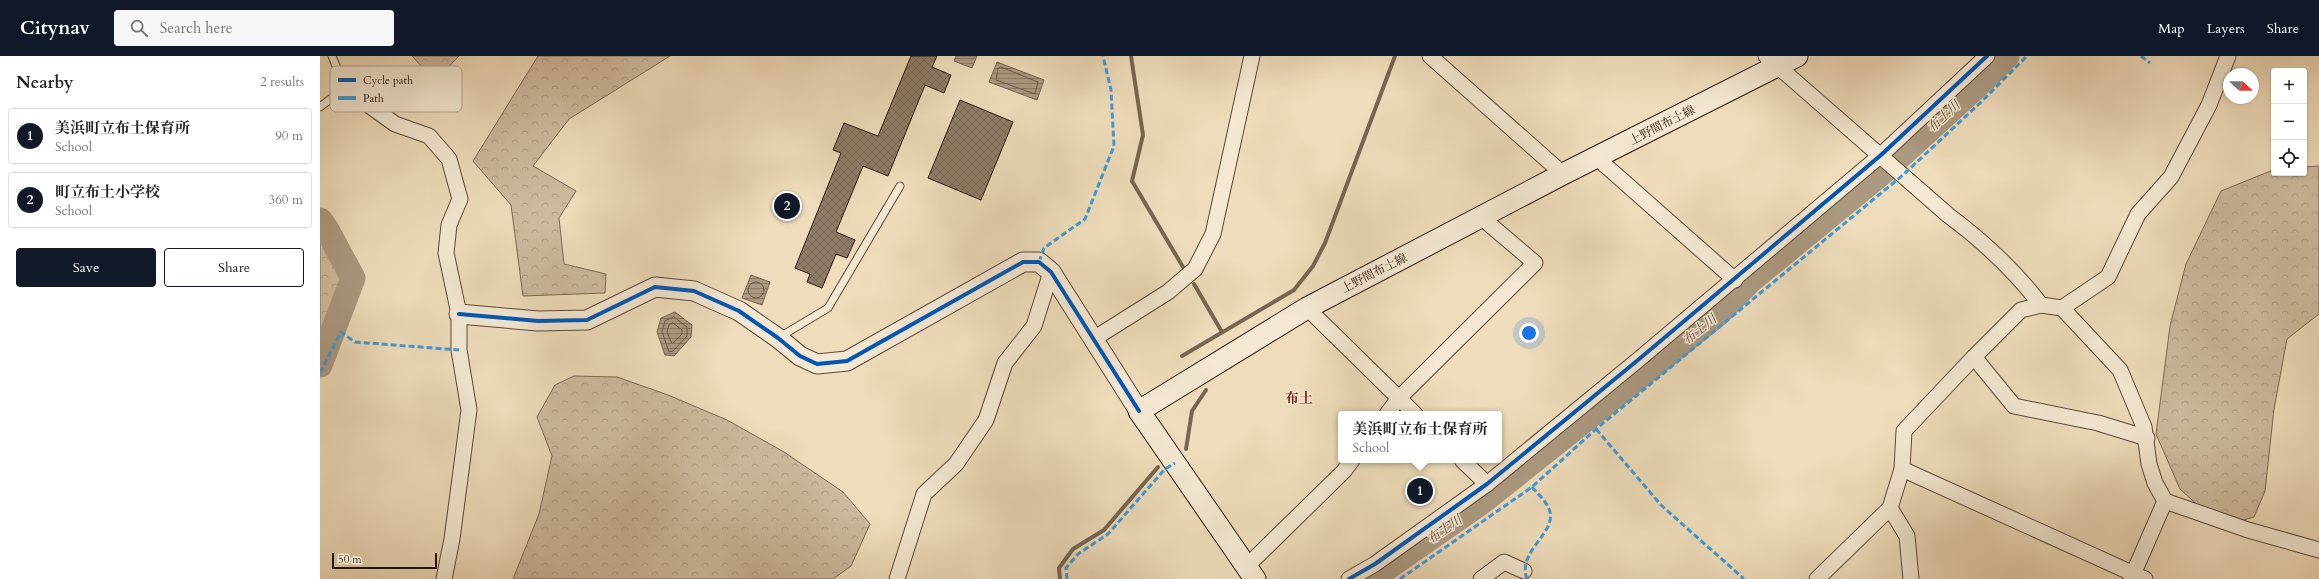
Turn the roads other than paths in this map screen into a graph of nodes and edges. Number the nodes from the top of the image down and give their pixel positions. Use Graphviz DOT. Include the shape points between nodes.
graph roads {
  1 [pos="332,56"];
  2 [pos="1252,56"];
  3 [pos="1430,56"];
  4 [pos="1797,56"];
  5 [pos="1987,56"];
  6 [pos="2228,56"];
  7 [pos="1772,61"];
  8 [pos="336,66"];
  9 [pos="330,99"];
  10 [pos="320,106"];
  11 [pos="378,112"];
  12 [pos="1881,156"];
  13 [pos="1597,158"];
  14 [pos="1563,174"];
  15 [pos="900,186"];
  16 [pos="1482,218"];
  17 [pos="1051,272"];
  18 [pos="1735,280"];
  19 [pos="2041,305"];
  20 [pos="1307,308"];
  21 [pos="2062,308"];
  22 [pos="459,314"];
  23 [pos="778,338"];
  24 [pos="1094,338"];
  25 [pos="1974,356"];
  26 [pos="1399,398"];
  27 [pos="1139,411"];
  28 [pos="1389,411"];
  29 [pos="1412,411"];
  30 [pos="2147,438"];
  31 [pos="1350,463"];
  32 [pos="1465,463"];
  33 [pos="1902,469"];
  34 [pos="1487,484"];
  35 [pos="2165,500"];
  36 [pos="1890,508"];
  37 [pos="2319,550"];
  38 [pos="1524,571"];
  39 [pos="1251,573"];
  40 [pos="2137,577"];
  41 [pos="444,579"];
  42 [pos="897,579"];
  43 [pos="1349,579"];
  44 [pos="1481,579"];
  45 [pos="1818,579"];
  46 [pos="1911,579"];
  1 -- 8 [label="lane"];
  2 -- 24 [label="street" via="1213,234 1195,269 1168,292"];
  3 -- 14 [label="street"];
  4 -- 7 [label="main road, 上野間布土線"];
  5 -- 12 [label="street"];
  6 -- 21 [label="street" via="2209,105 2171,177 2138,214 2108,276"];
  7 -- 12 [label="street"];
  7 -- 13 [label="main road, 上野間布土線"];
  9 -- 10 [label="lane"];
  11 -- 22 [label="street" via="395,124 429,136 449,159 460,200 449,225 446,253"];
  12 -- 18 [label="street"];
  12 -- 19 [label="street" via="2021,278"];
  13 -- 14 [label="main road, 上野間布土線"];
  13 -- 18 [label="street"];
  14 -- 16 [label="main road, 上野間布土線"];
  15 -- 23 [label="lane" via="828,308"];
  16 -- 20 [label="main road, 上野間布土線"];
  16 -- 26 [label="street" via="1535,263"];
  17 -- 23 [label="street" via="1038,262 1023,262 847,361 817,364 800,356"];
  17 -- 24 [label="street"];
  17 -- 42 [label="street" via="1034,326 1005,363 986,420 956,464 924,494"];
  18 -- 34 [label="street"];
  19 -- 21 [label="street"];
  19 -- 25 [label="street" via="2021,310"];
  20 -- 26 [label="street"];
  20 -- 27 [label="main road, 上野間布土線"];
  21 -- 30 [label="street" via="2120,370"];
  22 -- 23 [label="street" via="538,322 587,320 654,287 694,291 738,311"];
  22 -- 41 [label="street" via="459,350 469,410 452,539"];
  24 -- 27 [label="street"];
  25 -- 30 [label="street" via="2014,406 2098,423"];
  25 -- 33 [label="street" via="1904,431"];
  26 -- 28 [label="street"];
  26 -- 29 [label="street"];
  27 -- 39 [label="main road"];
  30 -- 35 [label="street" via="2149,464 2154,483"];
  31 -- 39 [label="street"];
  32 -- 34 [label="street"];
  33 -- 36 [label="street"];
  33 -- 40 [label="street"];
  34 -- 43 [label="street"];
  35 -- 37 [label="street" via="2248,530"];
  35 -- 40 [label="street"];
  36 -- 45 [label="street"];
  36 -- 46 [label="street" via="1907,536"];
  38 -- 44 [label="street" via="1504,562"];
}
